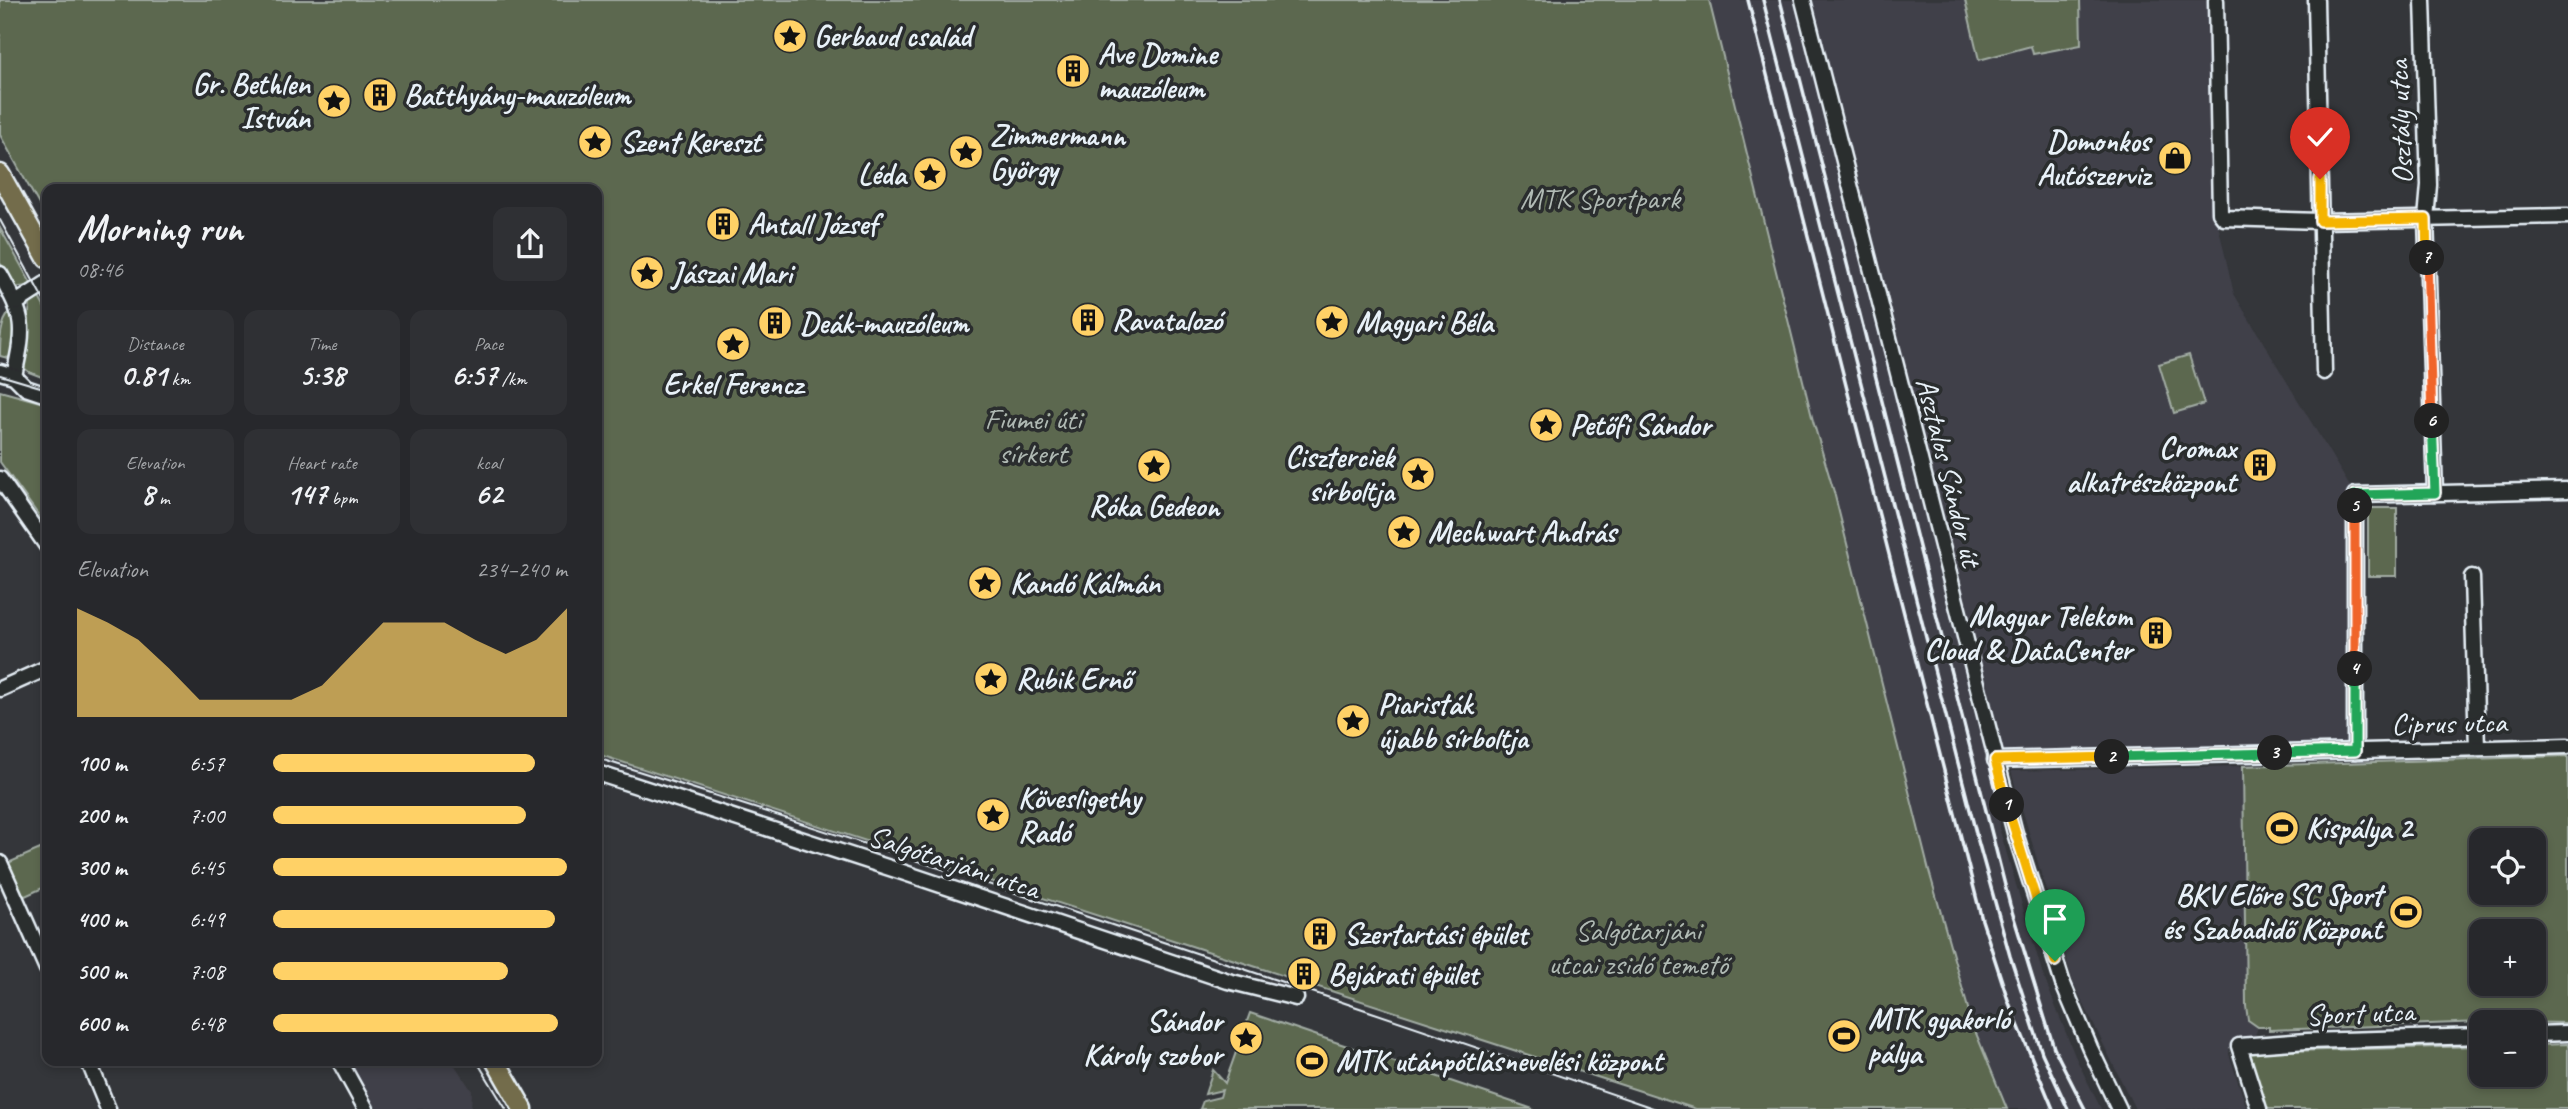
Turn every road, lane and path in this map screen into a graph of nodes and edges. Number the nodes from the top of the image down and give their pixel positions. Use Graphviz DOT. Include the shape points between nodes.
graph roads {
  1 [pos="1802,0"];
  2 [pos="2216,0"];
  3 [pos="2316,0"];
  4 [pos="2423,0"];
  5 [pos="0,174"];
  6 [pos="2568,216"];
  7 [pos="2426,219"];
  8 [pos="2320,221"];
  9 [pos="42,249"];
  10 [pos="0,274"];
  11 [pos="42,286"];
  12 [pos="16,303"];
  13 [pos="2324,372"];
  14 [pos="7,374"];
  15 [pos="42,393"];
  16 [pos="0,479"];
  17 [pos="2568,490"];
  18 [pos="2435,493"];
  19 [pos="42,538"];
  20 [pos="2472,577"];
  21 [pos="42,670"];
  22 [pos="0,689"];
  23 [pos="2568,746"];
  24 [pos="2477,748"];
  25 [pos="2355,751"];
  26 [pos="1995,760"];
  27 [pos="602,775"];
  28 [pos="0,863"];
  29 [pos="42,958"];
  30 [pos="1296,998"];
  31 [pos="2568,1033"];
  32 [pos="2546,1034"];
  33 [pos="2469,1036"];
  34 [pos="90,1066"];
  35 [pos="343,1066"];
  36 [pos="498,1066"];
  37 [pos="108,1109"];
  38 [pos="366,1109"];
  39 [pos="523,1109"];
  40 [pos="2119,1109"];
  41 [pos="2259,1109"];
  1 -- 26 [label="street, Asztalos Sándor út"];
  2 -- 8 [label="street" via="2220,213 2231,220"];
  3 -- 8 [label="street"];
  4 -- 7 [label="street, Osztály utca"];
  5 -- 9 [label="main road"];
  6 -- 7 [label="street"];
  7 -- 8 [label="street"];
  7 -- 18 [label="street, Osztály utca"];
  8 -- 13 [label="street"];
  10 -- 12 [label="street"];
  11 -- 12 [label="street"];
  12 -- 14 [label="street" via="22,323"];
  14 -- 15 [label="street"];
  16 -- 19 [label="street"];
  17 -- 18 [label="street"];
  18 -- 25 [label="street" via="2355,495"];
  20 -- 24 [label="street"];
  21 -- 22 [label="street"];
  23 -- 24 [label="street, Ciprus utca"];
  24 -- 25 [label="street, Ciprus utca"];
  25 -- 26 [label="street, Ciprus utca"];
  26 -- 40 [label="street, Asztalos Sándor út" via="2063,984"];
  27 -- 30 [label="street, Salgótarjáni utca" via="1228,981"];
  28 -- 29 [label="street"];
  31 -- 32 [label="street"];
  33 -- 41 [label="street, Sport utca" via="2239,1046"];
  34 -- 37 [label="street"];
  35 -- 38 [label="street"];
  36 -- 39 [label="main road"];
}
